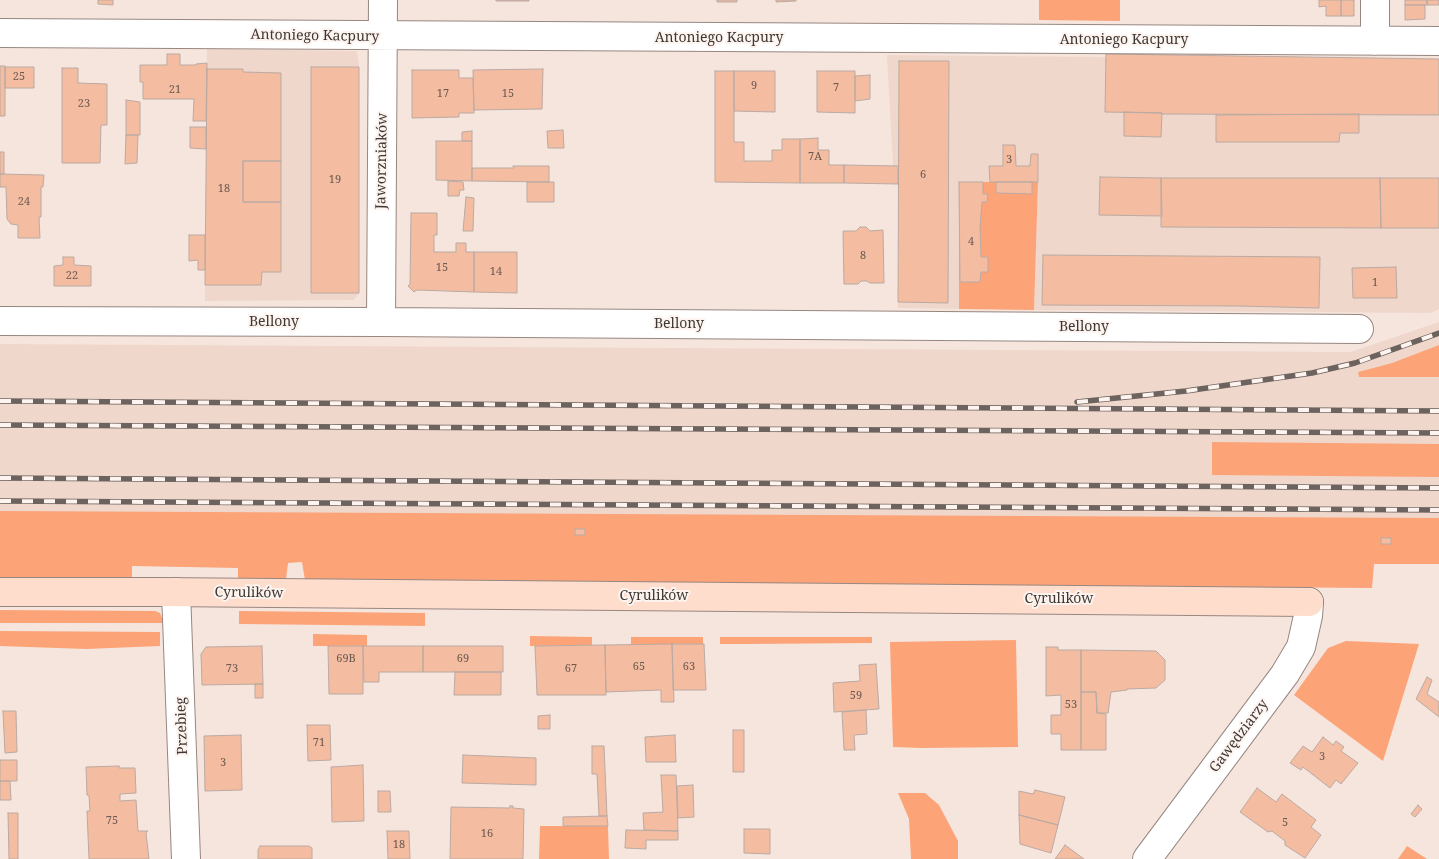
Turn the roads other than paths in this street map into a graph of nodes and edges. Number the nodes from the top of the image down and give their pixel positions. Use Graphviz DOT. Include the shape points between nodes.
graph roads {
  1 [pos="383,0"];
  2 [pos="1375,0"];
  3 [pos="0,34"];
  4 [pos="384,37"];
  5 [pos="1375,41"];
  6 [pos="1439,41"];
  7 [pos="0,321"];
  8 [pos="381,322"];
  9 [pos="1359,329"];
  10 [pos="0,592"];
  11 [pos="176,592"];
  12 [pos="1309,602"];
  13 [pos="186,859"];
  14 [pos="1147,859"];
  1 -- 4 [label="street, Jaworzniaków"];
  2 -- 5 [label="street"];
  3 -- 4 [label="street, Antoniego Kacpury"];
  4 -- 5 [label="street, Antoniego Kacpury"];
  4 -- 8 [label="street, Jaworzniaków"];
  5 -- 6 [label="street, Antoniego Kacpury"];
  7 -- 8 [label="street, Bellony"];
  8 -- 9 [label="street, Bellony"];
  10 -- 11 [label="main road, Cyrulików"];
  11 -- 12 [label="main road, Cyrulików"];
  11 -- 13 [label="street, Przebieg"];
  12 -- 14 [label="street, Gawędziarzy" via="1301,646 1285,674"];
}
